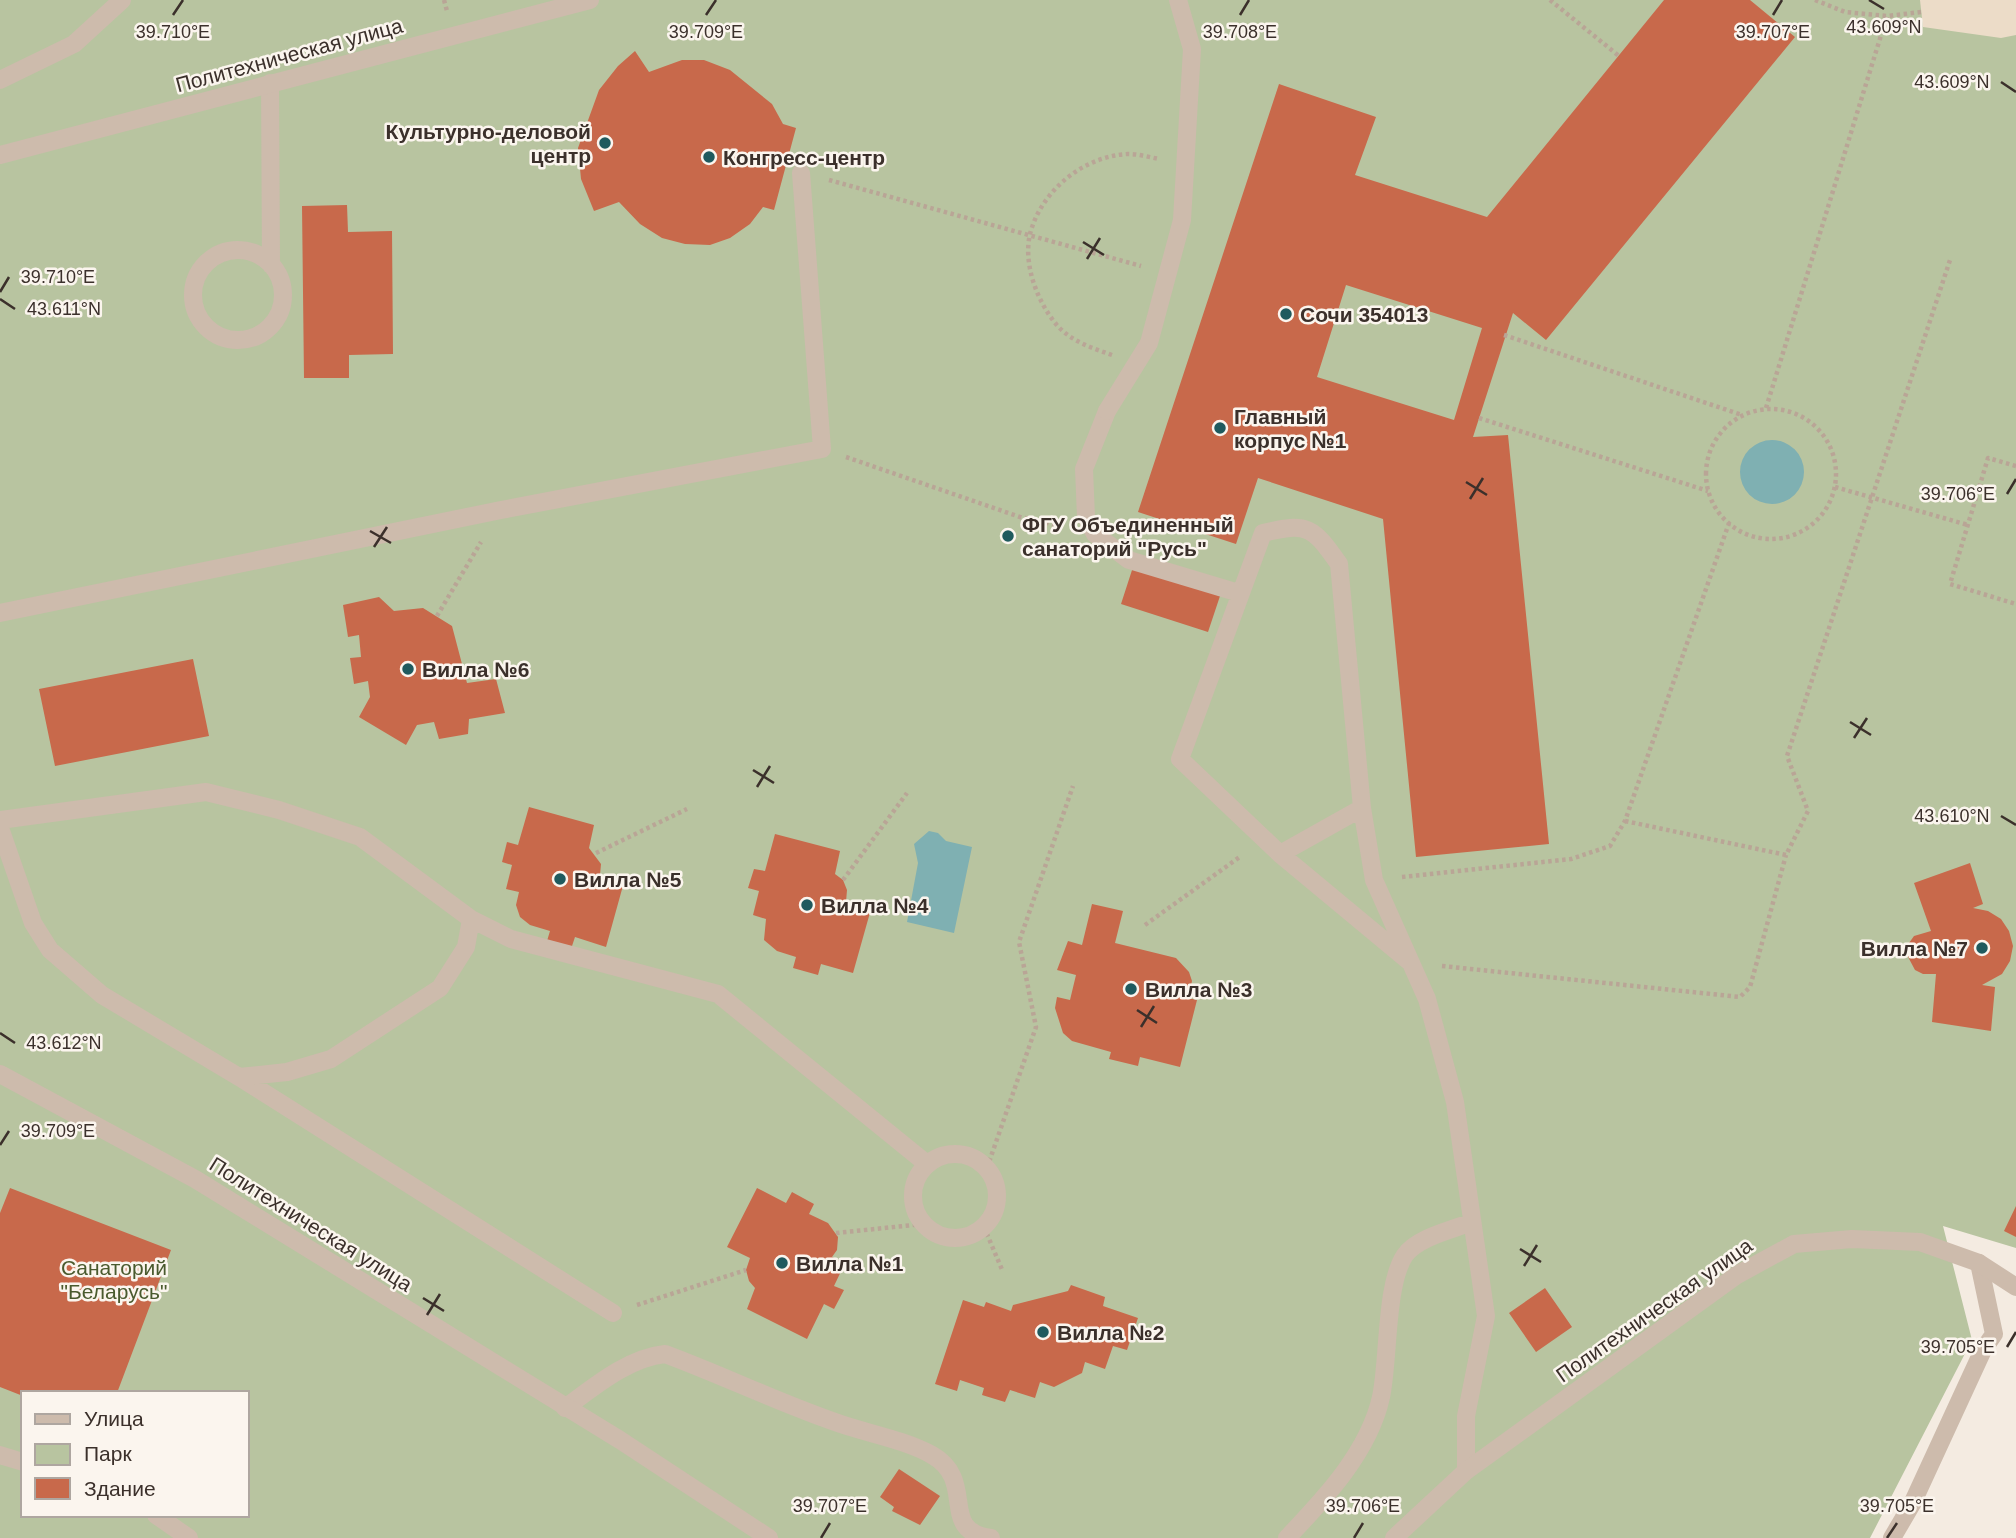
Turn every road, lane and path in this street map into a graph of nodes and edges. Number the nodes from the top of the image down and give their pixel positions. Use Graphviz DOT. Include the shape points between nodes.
graph roads {
  1 [pos="122,0"];
  2 [pos="590,0"];
  3 [pos="1178,0"];
  4 [pos="1550,0"];
  5 [pos="1815,0"];
  6 [pos="1921,12"];
  7 [pos="1887,16"];
  8 [pos="1619,56"];
  9 [pos="0,80"];
  10 [pos="270,83"];
  11 [pos="0,155"];
  12 [pos="1183,170"];
  13 [pos="801,173"];
  14 [pos="1030,235"];
  15 [pos="1951,257"];
  16 [pos="271,265"];
  17 [pos="1169,274"];
  18 [pos="1504,335"];
  19 [pos="1140,357"];
  20 [pos="1766,408"];
  21 [pos="1742,415"];
  22 [pos="1479,418"];
  23 [pos="822,449"];
  24 [pos="2016,466"];
  25 [pos="1835,487"];
  26 [pos="1708,491"];
  27 [pos="1872,497"];
  28 [pos="501,510"];
  29 [pos="1729,523"];
  30 [pos="1968,525"];
  31 [pos="1095,534"];
  32 [pos="1238,593"];
  33 [pos="2016,604"];
  34 [pos="0,612"];
  35 [pos="437,616"];
  36 [pos="1073,786"];
  37 [pos="907,793"];
  38 [pos="1362,808"];
  39 [pos="687,809"];
  40 [pos="0,820"];
  41 [pos="1625,821"];
  42 [pos="0,828"];
  43 [pos="1264,840"];
  44 [pos="596,853"];
  45 [pos="1280,854"];
  46 [pos="1786,855"];
  47 [pos="843,880"];
  48 [pos="1374,880"];
  49 [pos="471,919"];
  50 [pos="1145,925"];
  51 [pos="1409,962"];
  52 [pos="0,1074"];
  53 [pos="239,1077"];
  54 [pos="927,1164"];
  55 [pos="987,1168"];
  56 [pos="1472,1222"];
  57 [pos="923,1224"];
  58 [pos="984,1227"];
  59 [pos="836,1233"];
  60 [pos="1979,1263"];
  61 [pos="746,1270"];
  62 [pos="1003,1272"];
  63 [pos="2016,1287"];
  64 [pos="613,1313"];
  65 [pos="565,1408"];
  66 [pos="0,1455"];
  67 [pos="21,1461"];
  68 [pos="1466,1471"];
  69 [pos="159,1517"];
  70 [pos="189,1538"];
  71 [pos="769,1538"];
  72 [pos="990,1538"];
  73 [pos="1287,1538"];
  74 [pos="1394,1538"];
  75 [pos="1892,1538"];
  1 -- 9 [label="street" via="74,44"];
  2 -- 10 [label="street, Политехническая улица"];
  3 -- 12 [label="street" via="1192,49 1190,124"];
  4 -- 8 [label="path"];
  5 -- 7 [label="path" via="1845,12"];
  6 -- 7 [label="path"];
  7 -- 20 [label="path"];
  10 -- 11 [label="street, Политехническая улица"];
  10 -- 16 [label="street"];
  12 -- 14 [label="path" via="1161,159 1128,154 1094,161 1058,186 1044,203"];
  12 -- 17 [label="street" via="1182,220"];
  13 -- 14 [label="path"];
  13 -- 23 [label="street"];
  14 -- 17 [label="path"];
  14 -- 19 [label="path" via="1030,267 1039,299 1057,326 1084,346 1116,356"];
  15 -- 27 [label="path"];
  16 -- 16 [label="street" via="283,298 268,329 253,338 236,340 218,336 204,325 192,293 207,262 223,252 240,250"];
  17 -- 19 [label="street" via="1149,343"];
  18 -- 21 [label="path"];
  19 -- 31 [label="street" via="1107,411 1084,469 1086,517"];
  20 -- 21 [label="path"];
  20 -- 25 [label="path" via="1804,417 1823,434 1834,457"];
  21 -- 26 [label="path" via="1721,431 1709,453"];
  22 -- 26 [label="path"];
  23 -- 28 [label="street"];
  23 -- 31 [label="path" via="1020,517"];
  24 -- 30 [label="path" via="1988,458"];
  25 -- 27 [label="path"];
  25 -- 29 [label="path" via="1821,517 1788,537 1750,536"];
  26 -- 29 [label="path"];
  27 -- 30 [label="path"];
  27 -- 46 [label="path" via="1787,756 1808,811"];
  28 -- 34 [label="street"];
  28 -- 35 [label="path"];
  29 -- 41 [label="path"];
  30 -- 33 [label="path" via="1950,584"];
  31 -- 32 [label="street" via="1129,560"];
  32 -- 38 [label="street" via="1263,533 1292,526 1318,534 1339,564"];
  32 -- 43 [label="street" via="1180,759"];
  36 -- 55 [label="path" via="1019,942 1036,1027"];
  37 -- 47 [label="path"];
  38 -- 45 [label="street"];
  38 -- 48 [label="street"];
  39 -- 44 [label="path"];
  40 -- 49 [label="street" via="206,792 360,837"];
  41 -- 46 [label="path"];
  41 -- 48 [label="path" via="1610,846 1571,859"];
  42 -- 53 [label="street" via="33,923 50,950 102,996"];
  43 -- 45 [label="street"];
  43 -- 50 [label="path"];
  45 -- 51 [label="street"];
  46 -- 51 [label="path" via="1750,987 1740,997"];
  48 -- 51 [label="street"];
  49 -- 53 [label="street" via="466,947 440,988 331,1059 287,1072"];
  49 -- 54 [label="street" via="511,939 718,994"];
  51 -- 56 [label="street" via="1427,999 1455,1102"];
  52 -- 65 [label="street, Политехническая улица" via="195,1179"];
  53 -- 64 [label="street"];
  54 -- 55 [label="street" via="958,1153"];
  54 -- 57 [label="street" via="916,1178 913,1193"];
  55 -- 58 [label="street" via="998,1184 994,1214"];
  56 -- 68 [label="street" via="1486,1316 1466,1416"];
  56 -- 73 [label="street" via="1419,1243 1406,1254 1394,1292 1381,1399 1361,1447 1322,1501"];
  57 -- 58 [label="street" via="953,1238 971,1236"];
  57 -- 59 [label="path"];
  58 -- 62 [label="path"];
  60 -- 63 [label="street, Политехническая улица"];
  60 -- 68 [label="street, Политехническая улица" via="1920,1242 1852,1239 1794,1244 1737,1275"];
  60 -- 75 [label="street" via="1994,1334"];
  61 -- 64 [label="path"];
  65 -- 71 [label="street, Политехническая улица"];
  65 -- 72 [label="street" via="607,1377 648,1356 665,1354 832,1421 932,1455 954,1478 958,1513 965,1528"];
  66 -- 67 [label="street"];
  68 -- 74 [label="street, Политехническая улица"];
  69 -- 70 [label="street"];
}
